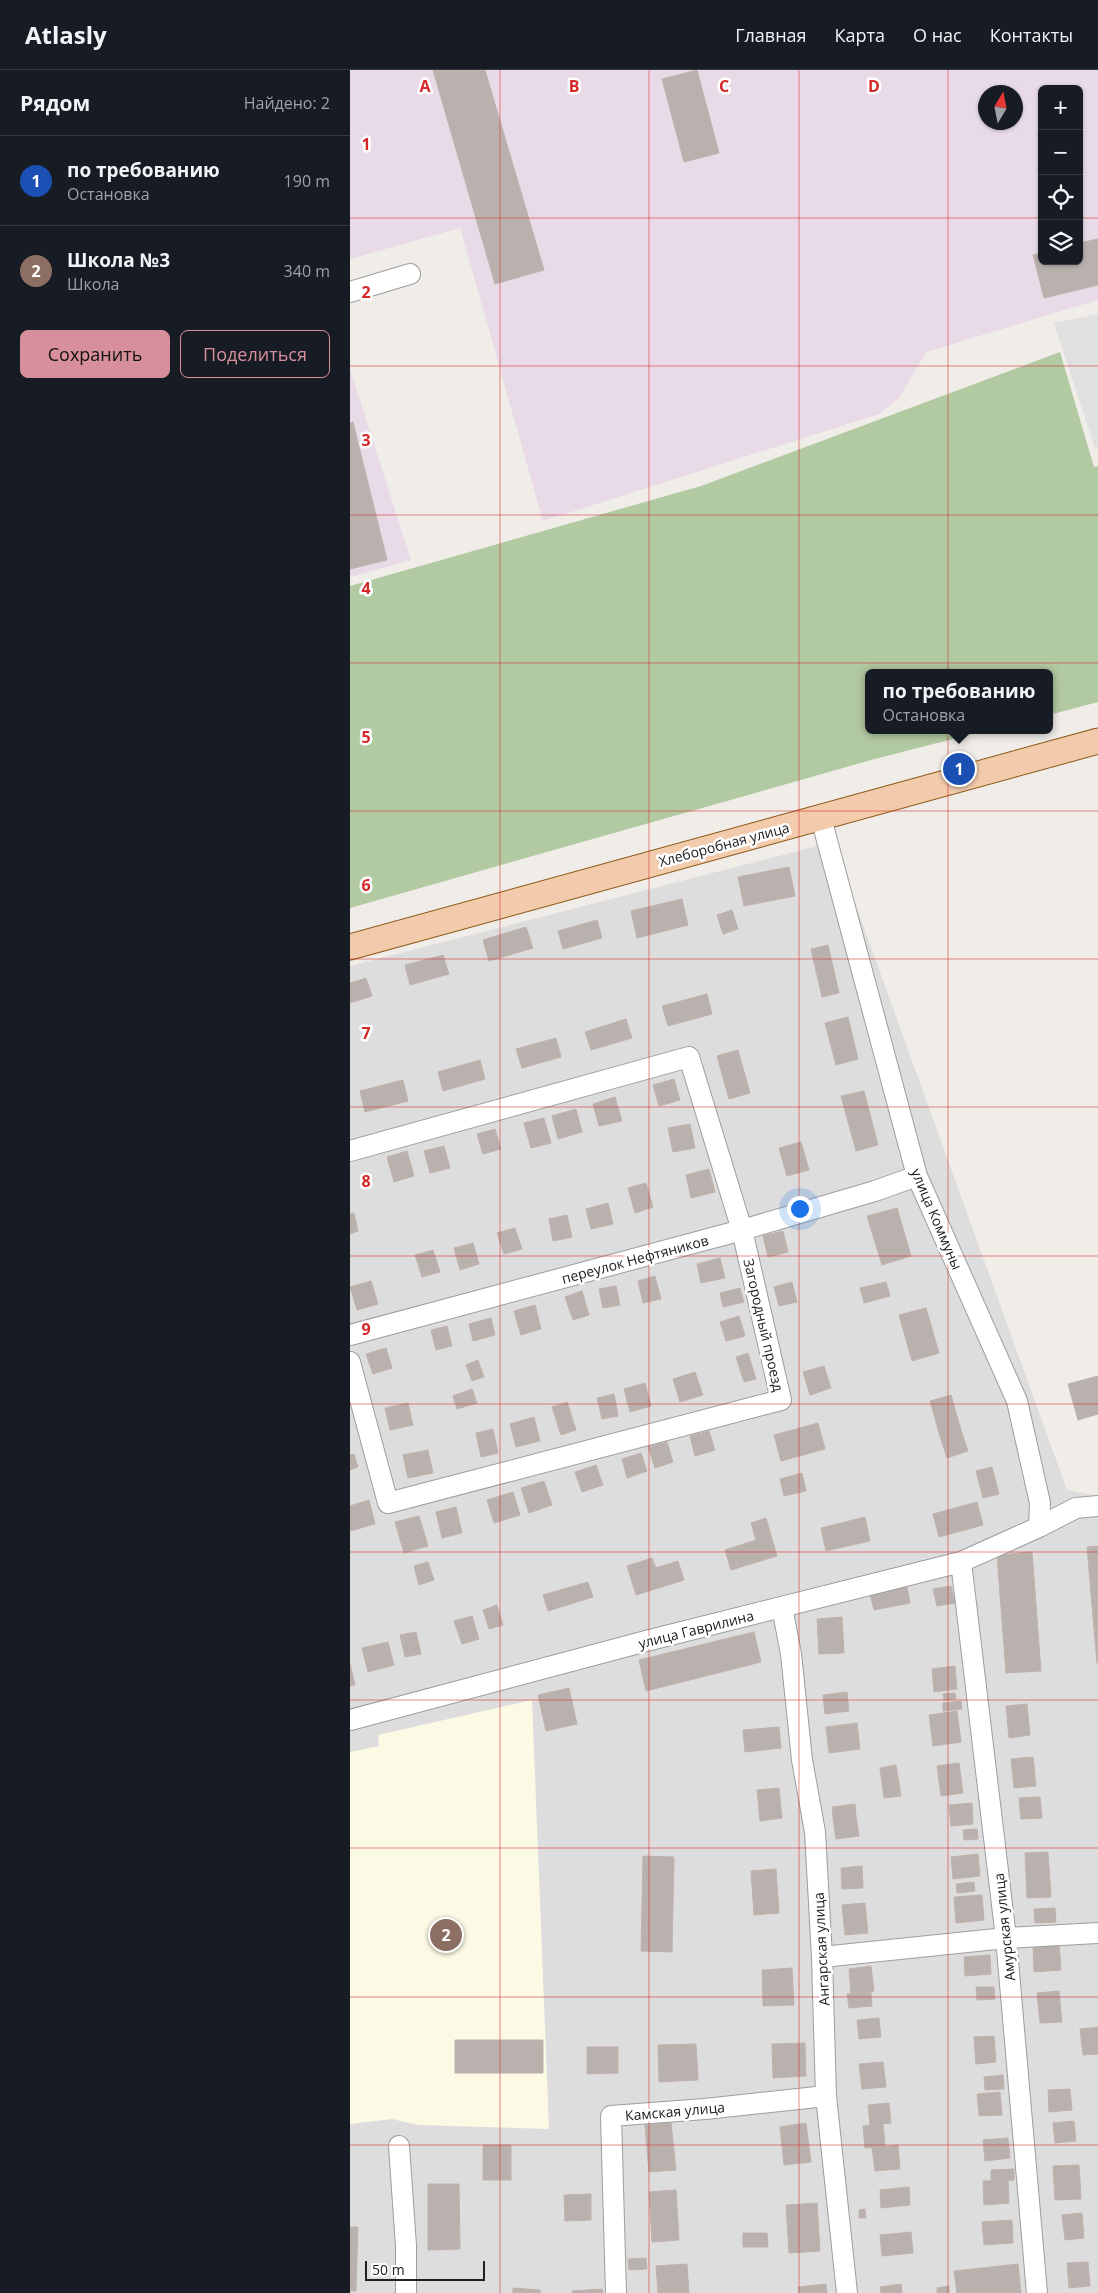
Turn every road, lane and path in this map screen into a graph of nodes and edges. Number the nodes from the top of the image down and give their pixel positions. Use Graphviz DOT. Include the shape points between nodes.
graph roads {
  1 [pos="410,274"];
  2 [pos="350,292"];
  3 [pos="1098,741"];
  4 [pos="821,818"];
  5 [pos="350,947"];
  6 [pos="350,1151"];
  7 [pos="917,1176"];
  8 [pos="742,1230"];
  9 [pos="350,1335"];
  10 [pos="350,1362"];
  11 [pos="1098,1506"];
  12 [pos="1039,1527"];
  13 [pos="961,1562"];
  14 [pos="782,1607"];
  15 [pos="350,1720"];
  16 [pos="1098,1933"];
  17 [pos="1006,1938"];
  18 [pos="822,1957"];
  19 [pos="826,2096"];
  20 [pos="399,2146"];
  21 [pos="406,2293"];
  22 [pos="616,2293"];
  23 [pos="847,2293"];
  24 [pos="1037,2293"];
  1 -- 2 [label="street"];
  3 -- 4 [label="main road, Хлеборобная улица"];
  4 -- 5 [label="main road, Хлеборобная улица"];
  4 -- 7 [label="street, улица Коммуны"];
  6 -- 8 [label="street, Загородный проезд" via="689,1057"];
  7 -- 8 [label="street, переулок Нефтяников"];
  7 -- 12 [label="street, улица Коммуны" via="1017,1401 1040,1503"];
  8 -- 9 [label="street, переулок Нефтяников"];
  8 -- 10 [label="street, Загородный проезд" via="781,1400 388,1503"];
  11 -- 12 [label="street, улица Гаврилина" via="1076,1508"];
  12 -- 13 [label="street, улица Гаврилина"];
  13 -- 14 [label="street, улица Гаврилина"];
  13 -- 17 [label="street, Амурская улица"];
  14 -- 15 [label="street, улица Гаврилина"];
  14 -- 18 [label="street, Ангарская улица" via="815,1832"];
  16 -- 17 [label="street"];
  17 -- 18 [label="street"];
  17 -- 24 [label="street, Амурская улица"];
  18 -- 19 [label="street, Ангарская улица"];
  19 -- 22 [label="street, Камская улица" via="611,2116"];
  19 -- 23 [label="street, Ангарская улица"];
  20 -- 21 [label="street"];
}
